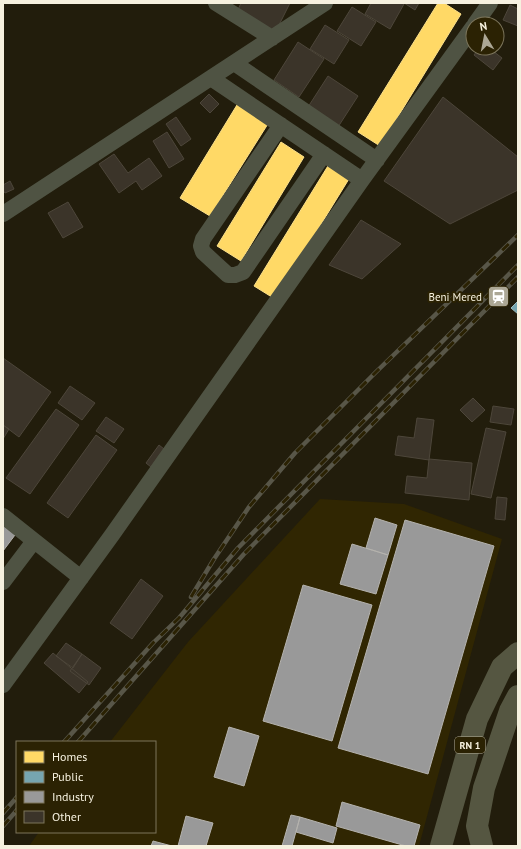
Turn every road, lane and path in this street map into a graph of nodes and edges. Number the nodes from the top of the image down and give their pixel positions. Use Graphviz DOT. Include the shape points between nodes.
graph roads {
  1 [pos="216,3"];
  2 [pos="490,3"];
  3 [pos="315,5"];
  4 [pos="481,16"];
  5 [pos="272,38"];
  6 [pos="465,39"];
  7 [pos="234,63"];
  8 [pos="211,78"];
  9 [pos="281,125"];
  10 [pos="324,154"];
  11 [pos="376,160"];
  12 [pos="362,180"];
  13 [pos="3,214"];
  14 [pos="3,516"];
  15 [pos="34,541"];
  16 [pos="81,578"];
  17 [pos="3,582"];
  18 [pos="518,653"];
  19 [pos="3,685"];
  20 [pos="518,696"];
  21 [pos="441,846"];
  22 [pos="482,846"];
  1 -- 5 [label="street"];
  2 -- 4 [label="street"];
  3 -- 5 [label="street"];
  5 -- 7 [label="street"];
  6 -- 11 [label="street"];
  7 -- 8 [label="street"];
  7 -- 11 [label="street"];
  8 -- 9 [label="street"];
  8 -- 13 [label="street"];
  9 -- 10 [label="street"];
  9 -- 10 [label="street" via="203,239 203,252 228,274 243,272"];
  10 -- 12 [label="street"];
  11 -- 12 [label="street"];
  12 -- 16 [label="street"];
  14 -- 15 [label="street"];
  15 -- 16 [label="street"];
  15 -- 17 [label="street"];
  16 -- 19 [label="street"];
  18 -- 21 [label="highway, RN 1" via="502,667 477,719"];
  20 -- 22 [label="highway" via="510,711 484,788 477,826"];
}
